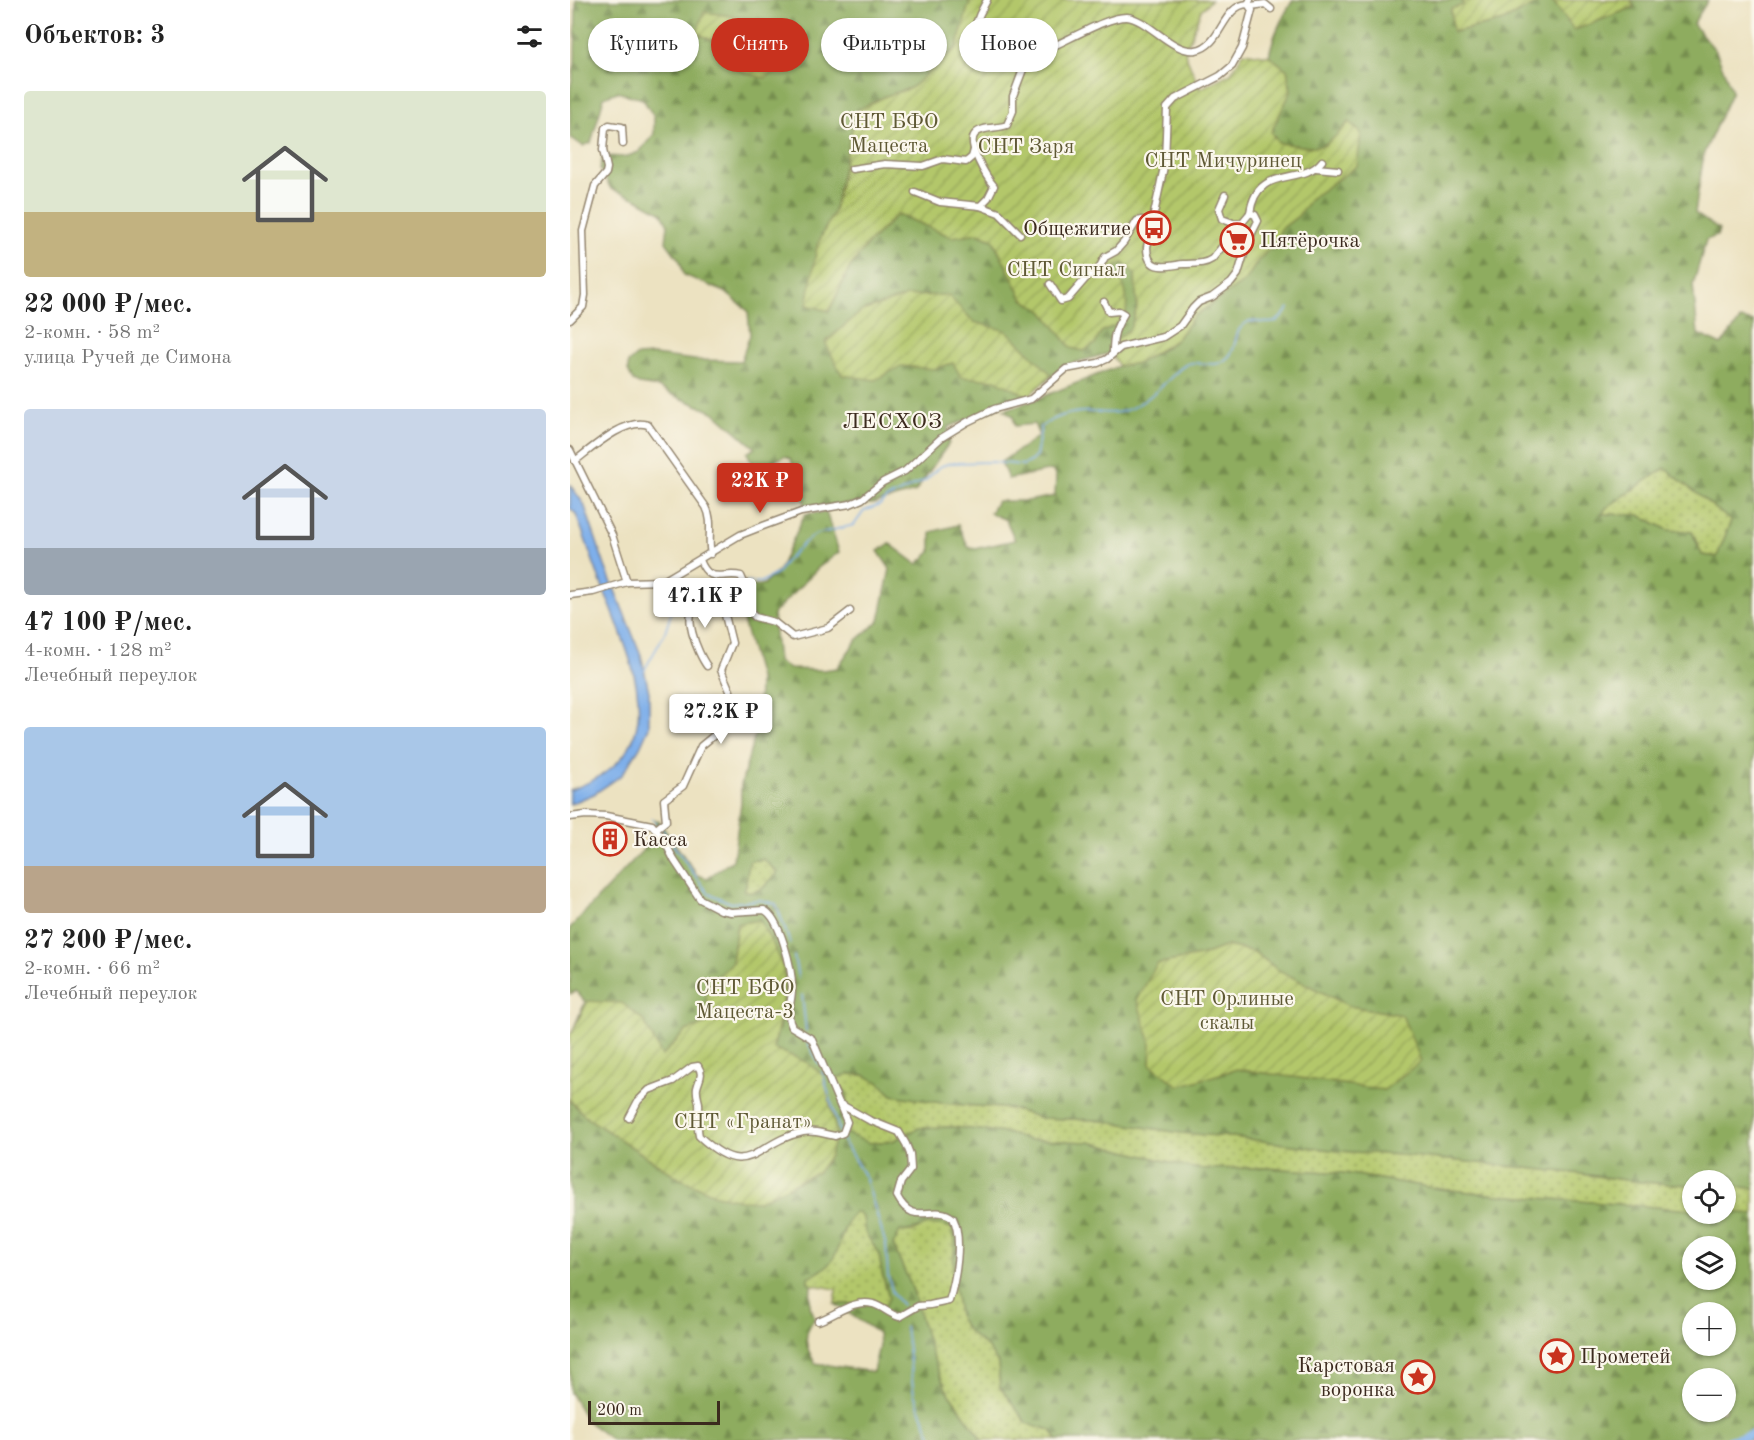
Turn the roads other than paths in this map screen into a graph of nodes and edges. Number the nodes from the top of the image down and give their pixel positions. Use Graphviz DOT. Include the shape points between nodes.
graph roads {
  1 [pos="987,0"];
  2 [pos="1250,4"];
  3 [pos="1271,9"];
  4 [pos="978,18"];
  5 [pos="1058,44"];
  6 [pos="1022,72"];
  7 [pos="623,144"];
  8 [pos="974,150"];
  9 [pos="1322,161"];
  10 [pos="1316,168"];
  11 [pos="852,169"];
  12 [pos="1338,170"];
  13 [pos="915,192"];
  14 [pos="1225,195"];
  15 [pos="981,206"];
  16 [pos="1250,213"];
  17 [pos="1152,223"];
  18 [pos="1241,223"];
  19 [pos="1020,234"];
  20 [pos="1050,284"];
  21 [pos="1104,303"];
  22 [pos="570,320"];
  23 [pos="1113,352"];
  24 [pos="570,450"];
  25 [pos="575,461"];
  26 [pos="711,554"];
  27 [pos="700,560"];
  28 [pos="627,582"];
  29 [pos="570,595"];
  30 [pos="747,598"];
  31 [pos="722,603"];
  32 [pos="850,611"];
  33 [pos="707,666"];
  34 [pos="570,817"];
  35 [pos="656,829"];
  36 [pos="839,1104"];
  37 [pos="629,1118"];
  38 [pos="819,1321"];
  1 -- 4 [label="street"];
  2 -- 3 [label="street" via="1265,4"];
  2 -- 5 [label="street" via="1233,11 1214,40 1199,50 1180,47 1127,17 1110,19"];
  2 -- 17 [label="street" via="1252,14 1232,66 1175,99 1166,112 1165,162"];
  6 -- 8 [label="street" via="1013,96 1010,121 1003,127 974,134"];
  7 -- 22 [label="street" via="622,127 604,128 607,168 594,190 584,231 583,307"];
  8 -- 11 [label="street" via="966,162 943,159 923,166 885,164"];
  8 -- 15 [label="street" via="994,186"];
  9 -- 10 [label="street"];
  10 -- 12 [label="street"];
  10 -- 16 [label="street" via="1264,185 1254,195"];
  13 -- 15 [label="street" via="940,202"];
  14 -- 18 [label="street" via="1219,209 1222,219"];
  15 -- 19 [label="street" via="999,213"];
  16 -- 18 [label="street"];
  16 -- 23 [label="street" via="1258,221 1232,283 1199,302 1180,326 1163,337"];
  17 -- 18 [label="street" via="1147,252 1152,262 1166,268 1212,259"];
  17 -- 20 [label="street" via="1137,221 1124,242 1105,257 1098,270 1068,299 1058,299"];
  21 -- 23 [label="street" via="1109,312 1124,314 1115,327"];
  23 -- 26 [label="street" via="1098,363 1061,371 1031,399 994,409 967,422 862,499 781,519 740,535"];
  24 -- 25 [label="street"];
  25 -- 26 [label="street" via="620,429 635,423 648,424 706,507 711,522"];
  25 -- 28 [label="street" via="612,535"];
  26 -- 27 [label="street"];
  27 -- 28 [label="street" via="663,581"];
  27 -- 30 [label="street" via="712,575 737,574 745,583"];
  28 -- 29 [label="street"];
  30 -- 31 [label="street" via="737,606"];
  30 -- 32 [label="street" via="755,617 774,622 793,637 835,625"];
  31 -- 33 [label="street" via="702,602 690,613 700,657"];
  31 -- 35 [label="street" via="732,640 721,670 730,691 731,712 723,728 701,746 683,786 664,800 666,820"];
  34 -- 35 [label="street" via="606,816"];
  35 -- 36 [label="street" via="700,899 721,910 764,910 773,917 791,973 789,1024 812,1039"];
  36 -- 37 [label="street" via="847,1122 843,1133 835,1136 815,1131 787,1136 765,1150 731,1159 699,1136 698,1066 649,1090"];
  36 -- 38 [label="street" via="903,1136 911,1169 900,1182 897,1196 911,1213 942,1213 953,1218 958,1239 956,1269 949,1300 918,1306 899,1317 882,1307 860,1303"];
}
